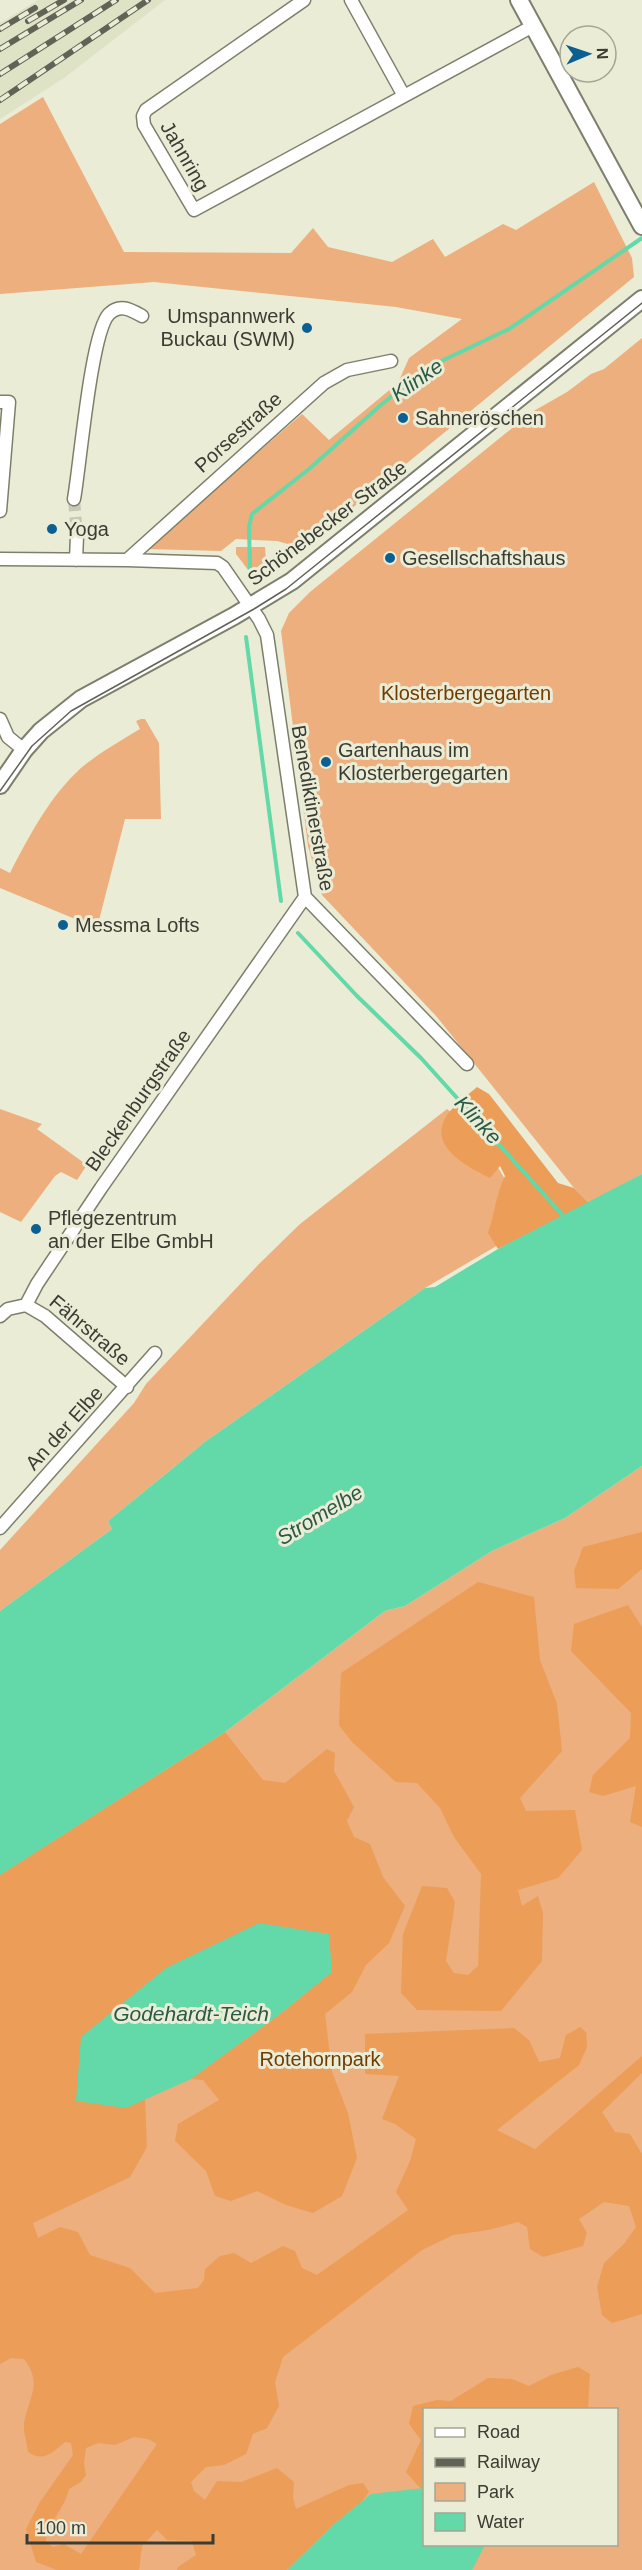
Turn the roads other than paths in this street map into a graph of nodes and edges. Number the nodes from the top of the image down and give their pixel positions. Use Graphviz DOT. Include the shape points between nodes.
graph roads {
  1 [pos="304,0"];
  2 [pos="351,0"];
  3 [pos="519,0"];
  4 [pos="533,26"];
  5 [pos="404,96"];
  6 [pos="642,226"];
  7 [pos="642,299"];
  8 [pos="142,316"];
  9 [pos="391,361"];
  10 [pos="0,402"];
  11 [pos="74,499"];
  12 [pos="0,512"];
  13 [pos="77,536"];
  14 [pos="0,559"];
  15 [pos="76,560"];
  16 [pos="127,560"];
  17 [pos="250,607"];
  18 [pos="0,720"];
  19 [pos="24,750"];
  20 [pos="0,785"];
  21 [pos="305,897"];
  22 [pos="467,1064"];
  23 [pos="26,1305"];
  24 [pos="0,1316"];
  25 [pos="155,1353"];
  26 [pos="127,1387"];
  27 [pos="0,1528"];
  1 -- 5 [label="street, Jahnring" via="146,110 144,125 194,210"];
  2 -- 5 [label="street"];
  3 -- 4 [label="main road"];
  4 -- 5 [label="street, Jahnring"];
  4 -- 6 [label="main road"];
  7 -- 17 [label="main road, Schönebecker Straße" via="310,568"];
  8 -- 11 [label="street" via="126,308 117,309 108,314 102,325"];
  9 -- 16 [label="street, Porsestraße" via="347,370 324,383"];
  10 -- 12 [label="street" via="9,402"];
  13 -- 15 [label="street"];
  14 -- 15 [label="street"];
  15 -- 16 [label="street"];
  16 -- 17 [label="street" via="218,564"];
  17 -- 19 [label="main road, Schönebecker Straße" via="81,699"];
  17 -- 21 [label="street, Benediktinerstraße" via="267,635"];
  18 -- 19 [label="street" via="8,736"];
  19 -- 20 [label="main road, Schönebecker Straße"];
  21 -- 22 [label="street, Benediktinerstraße"];
  21 -- 23 [label="street, Bleckenburgstraße" via="101,1188"];
  23 -- 24 [label="street" via="8,1309"];
  23 -- 26 [label="street, Fährstraße" via="45,1316"];
  25 -- 26 [label="street, An der Elbe"];
  26 -- 27 [label="street, An der Elbe"];
}
